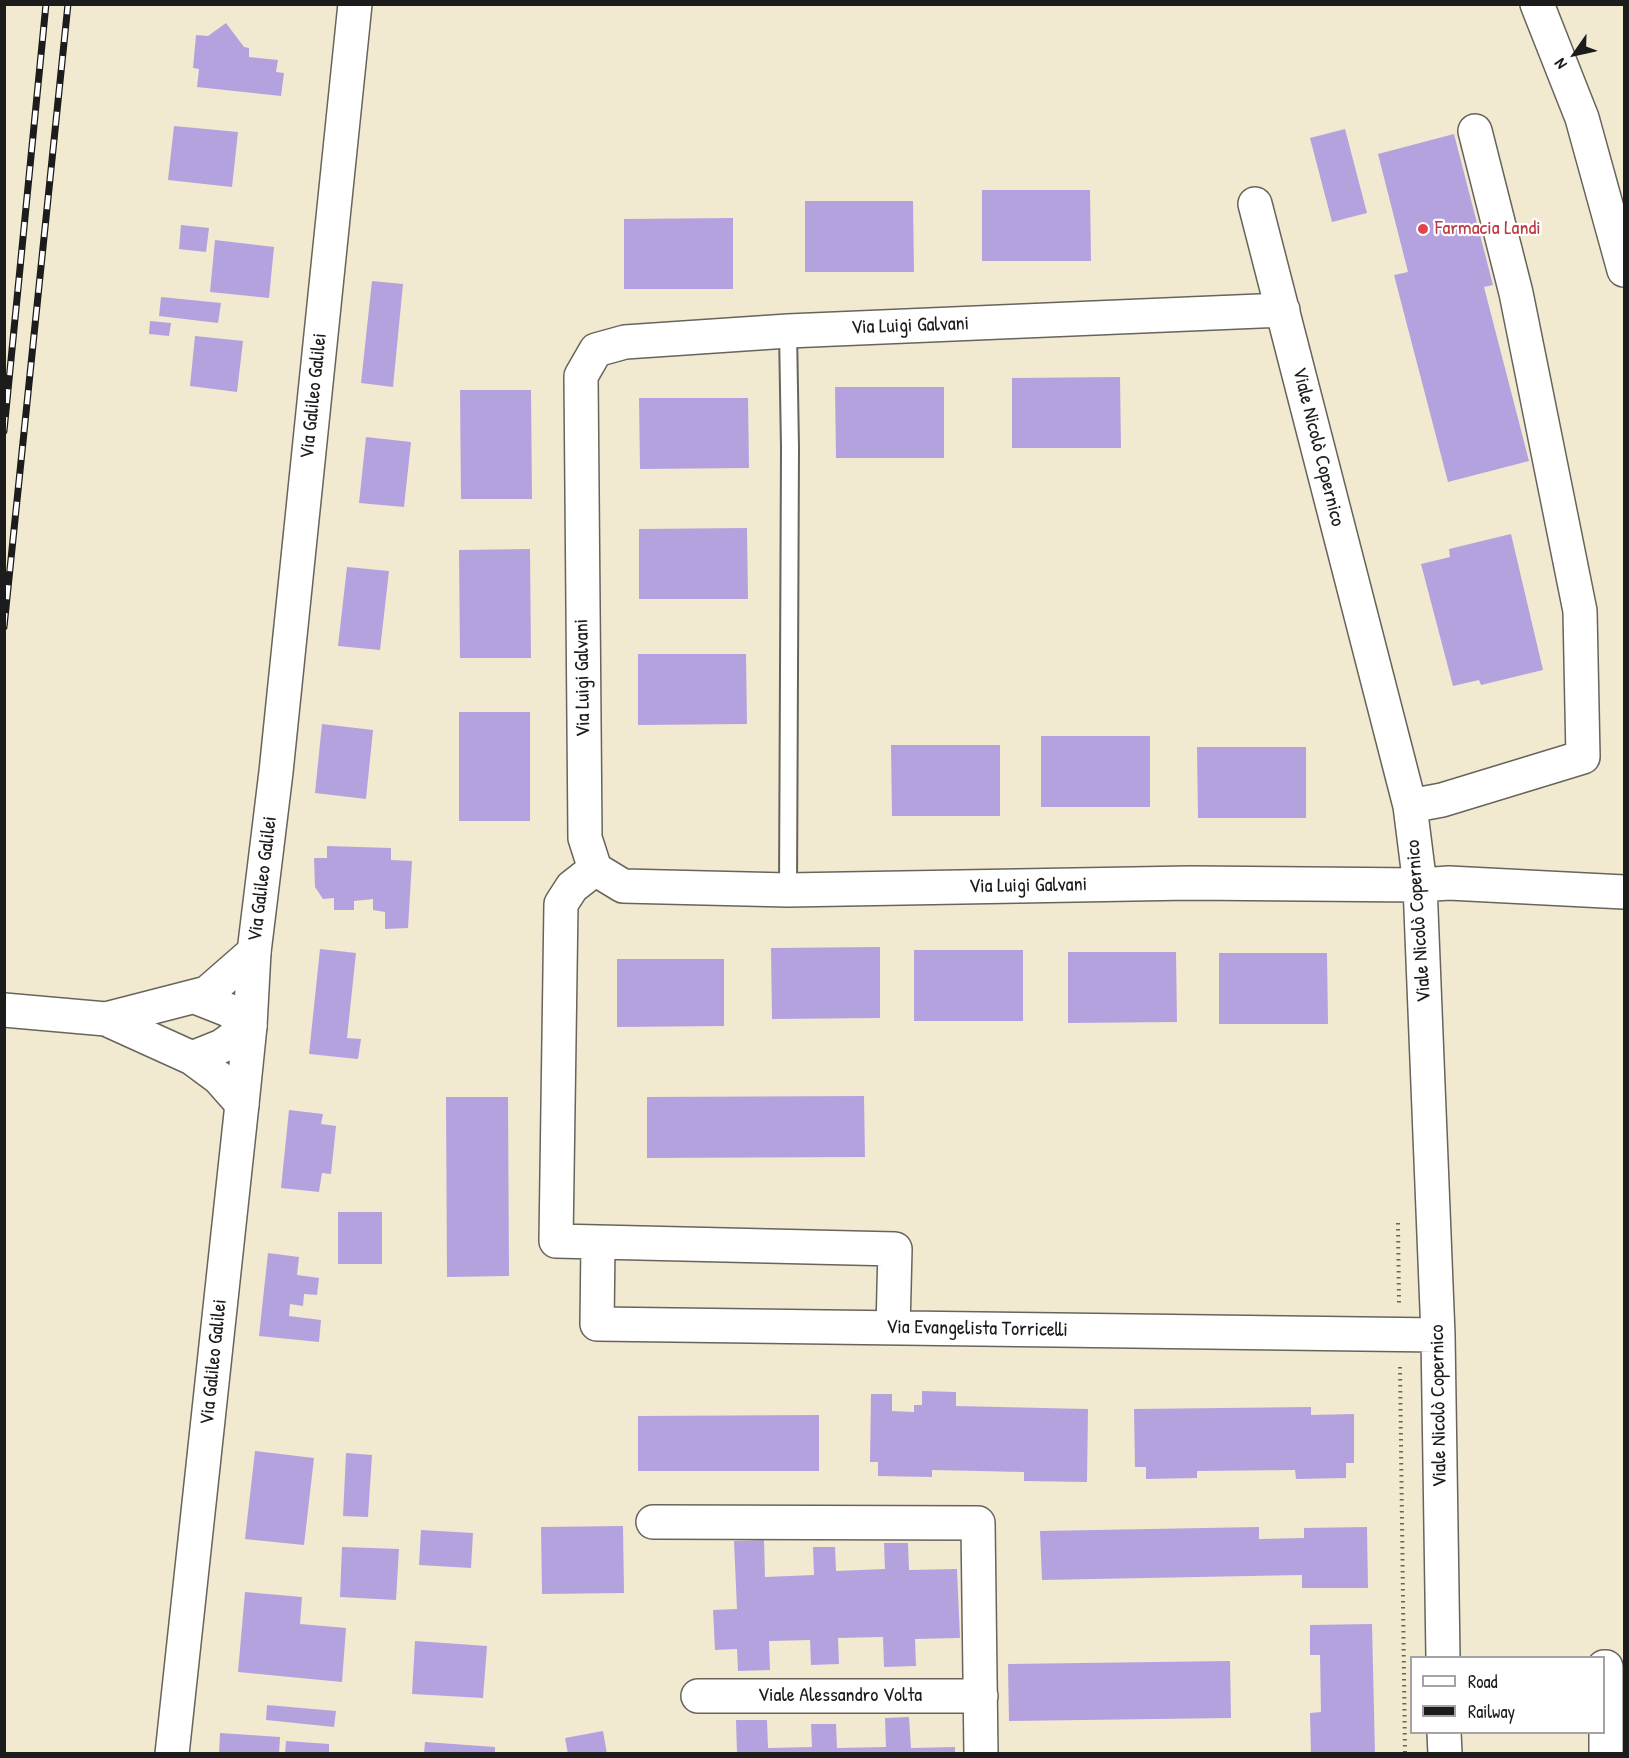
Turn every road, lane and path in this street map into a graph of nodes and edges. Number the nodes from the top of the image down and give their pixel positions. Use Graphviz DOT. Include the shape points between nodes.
graph roads {
  1 [pos="355,4"];
  2 [pos="1537,4"];
  3 [pos="1475,131"];
  4 [pos="1255,204"];
  5 [pos="1624,270"];
  6 [pos="1283,310"];
  7 [pos="788,331"];
  8 [pos="1410,806"];
  9 [pos="595,869"];
  10 [pos="1420,885"];
  11 [pos="788,890"];
  12 [pos="1624,892"];
  13 [pos="254,952"];
  14 [pos="195,997"];
  15 [pos="4,1010"];
  16 [pos="106,1019"];
  17 [pos="250,1026"];
  18 [pos="192,1058"];
  19 [pos="242,1104"];
  20 [pos="1397,1216"];
  21 [pos="598,1244"];
  22 [pos="893,1328"];
  23 [pos="1400,1334"];
  24 [pos="1438,1335"];
  25 [pos="653,1522"];
  26 [pos="1443,1656"];
  27 [pos="1605,1667"];
  28 [pos="699,1696"];
  29 [pos="981,1696"];
  30 [pos="1444,1734"];
  31 [pos="172,1754"];
  32 [pos="981,1754"];
  33 [pos="1405,1754"];
  34 [pos="1445,1754"];
  35 [pos="1606,1754"];
  1 -- 13 [label="street, Via Galileo Galilei"];
  2 -- 5 [label="street" via="1582,118"];
  3 -- 8 [label="street" via="1516,293 1580,611 1583,757"];
  4 -- 6 [label="street, Viale Nicolò Copernico"];
  6 -- 7 [label="street, Via Luigi Galvani"];
  6 -- 8 [label="street, Viale Nicolò Copernico"];
  7 -- 9 [label="street, Via Luigi Galvani" via="625,342 596,350 581,376 585,838"];
  7 -- 11 [label="lane"];
  8 -- 10 [label="street, Viale Nicolò Copernico"];
  9 -- 11 [label="street, Via Luigi Galvani" via="623,886"];
  9 -- 21 [label="street" via="572,887 561,904 556,1241"];
  10 -- 11 [label="street, Via Luigi Galvani" via="1190,883"];
  10 -- 12 [label="street, Via Luigi Galvani"];
  10 -- 24 [label="street, Viale Nicolò Copernico"];
  13 -- 14 [label="street" via="207,993"];
  13 -- 17 [label="street, Via Galileo Galilei"];
  14 -- 16 [label="street"];
  14 -- 17 [label="street" via="228,1010"];
  15 -- 16 [label="street"];
  16 -- 18 [label="street"];
  17 -- 18 [label="street" via="222,1046"];
  17 -- 19 [label="street, Via Galileo Galilei"];
  18 -- 19 [label="street" via="219,1078"];
  19 -- 31 [label="street, Via Galileo Galilei"];
  20 -- 23 [label="path"];
  21 -- 22 [label="street, Via Evangelista Torricelli" via="597,1324"];
  21 -- 22 [label="street" via="895,1249"];
  22 -- 23 [label="street, Via Evangelista Torricelli"];
  23 -- 24 [label="street, Via Evangelista Torricelli"];
  23 -- 33 [label="path"];
  24 -- 26 [label="street, Viale Nicolò Copernico"];
  25 -- 29 [label="street" via="978,1523"];
  27 -- 35 [label="street"];
  28 -- 29 [label="street, Viale Alessandro Volta"];
  29 -- 32 [label="street"];
  30 -- 34 [label="street"];
}
